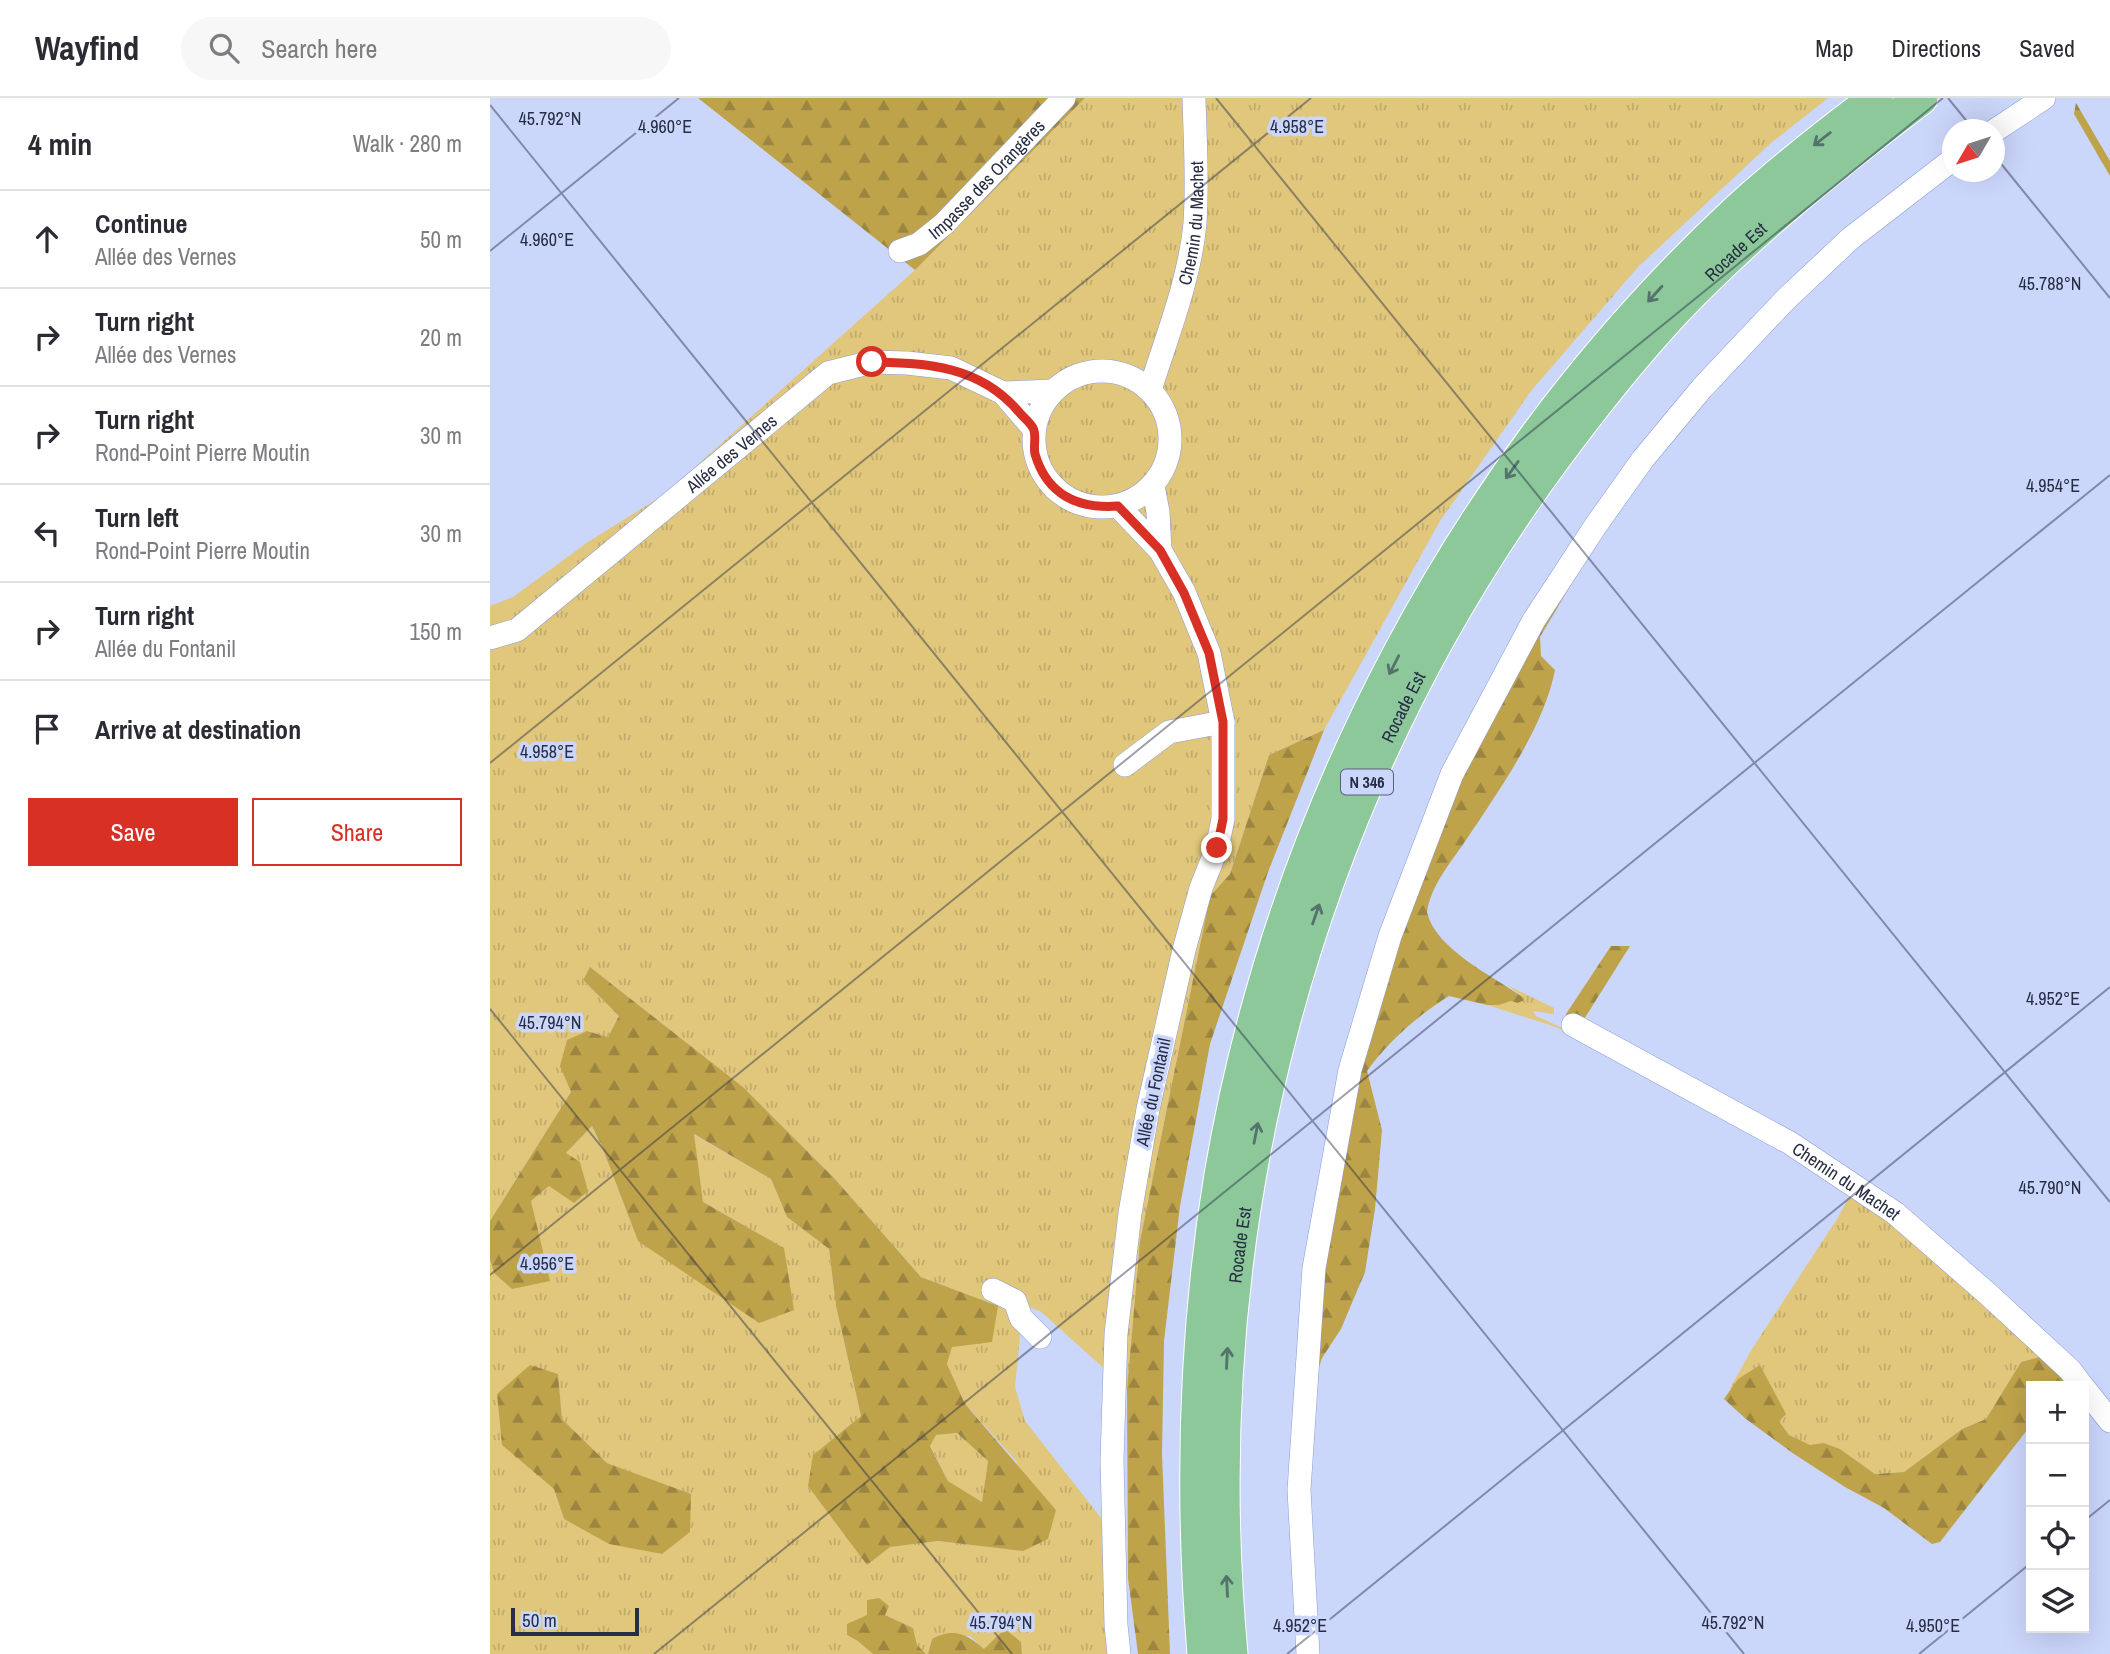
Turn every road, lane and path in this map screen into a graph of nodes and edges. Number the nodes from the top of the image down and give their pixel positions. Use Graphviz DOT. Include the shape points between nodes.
graph roads {
  1 [pos="1064,98"];
  2 [pos="1194,98"];
  3 [pos="1876,98"];
  4 [pos="1921,98"];
  5 [pos="2044,98"];
  6 [pos="2005,124"];
  7 [pos="1942,168"];
  8 [pos="900,251"];
  9 [pos="1165,344"];
  10 [pos="1124,374"];
  11 [pos="1150,390"];
  12 [pos="1053,391"];
  13 [pos="1003,393"];
  14 [pos="1034,429"];
  15 [pos="1153,486"];
  16 [pos="1118,506"];
  17 [pos="1160,550"];
  18 [pos="490,638"];
  19 [pos="1223,722"];
  20 [pos="1125,765"];
  21 [pos="1573,1025"];
  22 [pos="993,1290"];
  23 [pos="1040,1337"];
  24 [pos="2078,1381"];
  25 [pos="2089,1395"];
  26 [pos="2110,1421"];
  27 [pos="1119,1654"];
  28 [pos="1205,1654"];
  29 [pos="1231,1654"];
  30 [pos="1308,1654"];
  1 -- 8 [label="street, Impasse des Orangères" via="944,224 919,244"];
  2 -- 9 [label="street, Chemin du Machet" via="1195,225"];
  3 -- 28 [label="highway, Rocade Est / N 346, one-way" via="1739,209 1604,351 1478,521 1362,726 1326,810 1267,977 1222,1172 1210,1252 1198,1408 1198,1534"];
  29 -- 4 [label="highway, Rocade Est / N 346, one-way" via="1225,1409 1228,1339 1249,1173 1292,986 1331,869 1387,737 1499,536 1626,366 1674,311 1775,212"];
  5 -- 6 [label="street"];
  7 -- 30 [label="street" via="1852,238 1786,299 1643,459 1534,620 1452,774 1390,936 1350,1070 1314,1268 1299,1490"];
  9 -- 10 [label="street"];
  9 -- 11 [label="street, Chemin du Machet"];
  10 -- 11 [label="street"];
  10 -- 12 [label="street" via="1086,372"];
  11 -- 15 [label="street" via="1163,407 1171,448"];
  12 -- 13 [label="street, Allée des Vernes"];
  12 -- 14 [label="street"];
  13 -- 14 [label="street, Allée des Vernes"];
  13 -- 18 [label="street, Allée des Vernes" via="951,368 872,362 828,373 517,630"];
  14 -- 16 [label="street" via="1034,451 1056,490 1074,502 1096,508"];
  15 -- 16 [label="street"];
  15 -- 17 [label="street, Allée du Fontanil"];
  16 -- 17 [label="street, Allée du Fontanil"];
  17 -- 19 [label="street, Allée du Fontanil" via="1209,653"];
  19 -- 20 [label="street" via="1169,732"];
  19 -- 27 [label="street, Allée du Fontanil" via="1223,819 1184,950 1147,1109 1129,1213 1116,1334 1112,1460"];
  21 -- 24 [label="street, Chemin du Machet" via="1790,1143 1895,1213"];
  22 -- 23 [label="street" via="1015,1301 1021,1318"];
  25 -- 26 [label="street, Chemin du Machet"];
}
